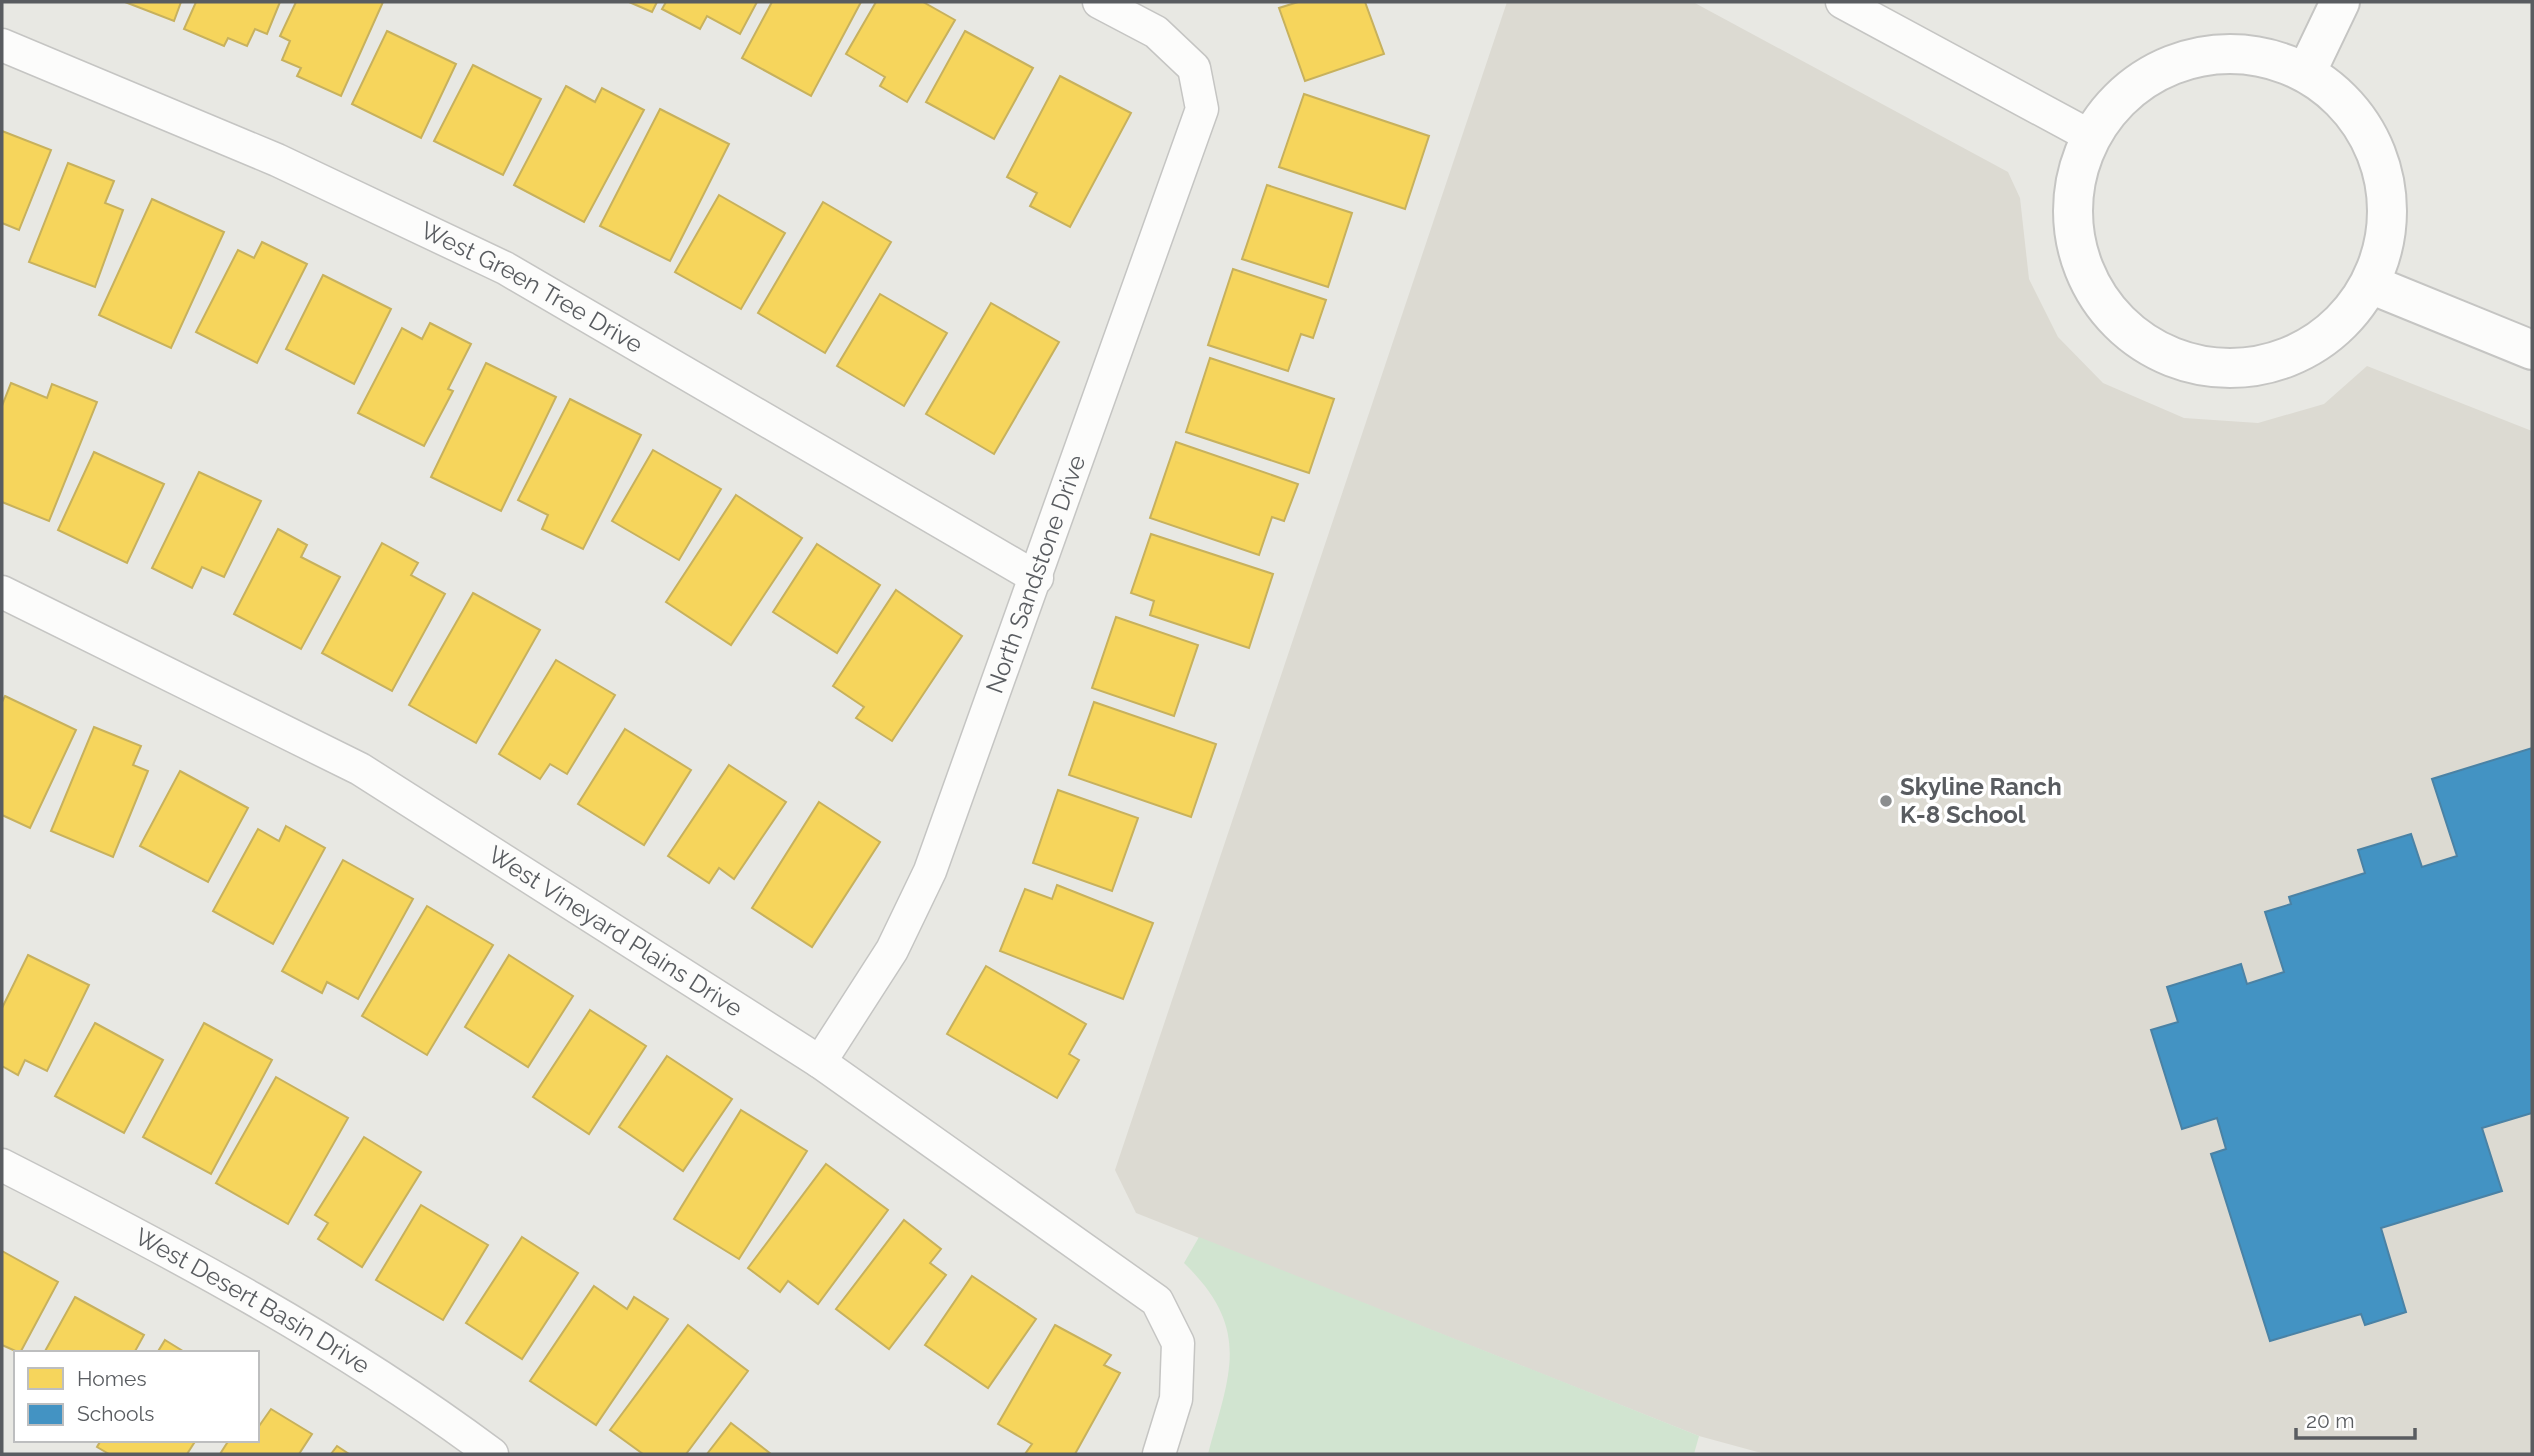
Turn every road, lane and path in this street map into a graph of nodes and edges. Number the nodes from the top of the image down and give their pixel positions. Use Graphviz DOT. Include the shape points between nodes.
graph roads {
  1 [pos="1099,2"];
  2 [pos="1842,2"];
  3 [pos="2340,2"];
  4 [pos="2,45"];
  5 [pos="2306,74"];
  6 [pos="2090,136"];
  7 [pos="2370,284"];
  8 [pos="2532,350"];
  9 [pos="1037,578"];
  10 [pos="2,592"];
  11 [pos="820,1062"];
  12 [pos="2,1165"];
  13 [pos="492,1454"];
  14 [pos="1159,1454"];
  1 -- 9 [label="street, North Sandstone Drive" via="1156,32 1194,68 1202,109"];
  2 -- 6 [label="street"];
  3 -- 5 [label="street"];
  4 -- 9 [label="street, West Green Tree Drive" via="277,160 505,268"];
  5 -- 6 [label="street" via="2259,56 2209,54 2161,69 2120,97"];
  5 -- 7 [label="street" via="2345,103 2372,143 2386,189 2386,238"];
  6 -- 7 [label="street" via="2074,184 2073,233 2088,280 2117,320 2156,350 2203,366 2253,366 2300,352 2341,324"];
  7 -- 8 [label="street"];
  9 -- 11 [label="street, North Sandstone Drive" via="930,871 892,950"];
  10 -- 11 [label="street, West Vineyard Plains Drive" via="360,769"];
  11 -- 14 [label="street, West Vineyard Plains Drive" via="1157,1301 1178,1343 1176,1399"];
  12 -- 13 [label="street, West Desert Basin Drive" via="136,1233 335,1346"];
}
